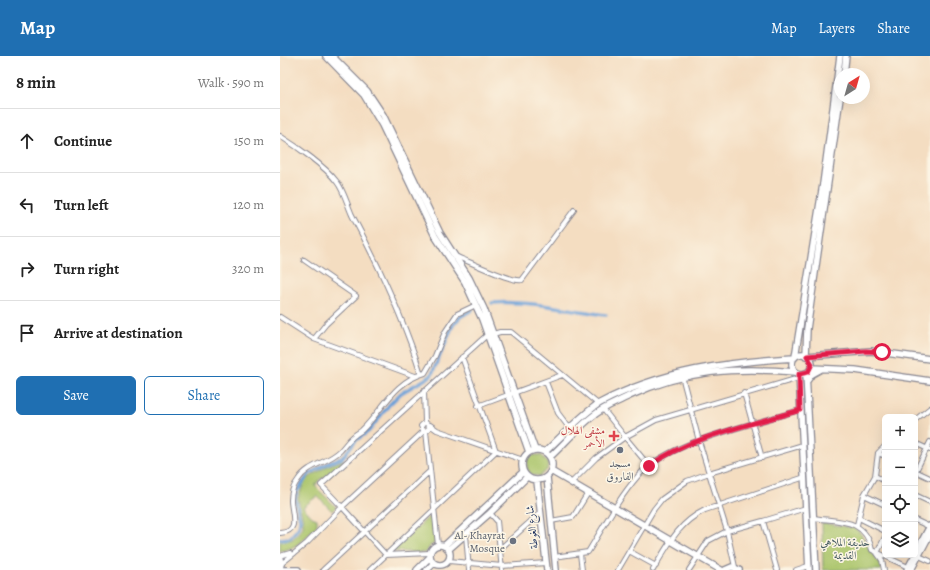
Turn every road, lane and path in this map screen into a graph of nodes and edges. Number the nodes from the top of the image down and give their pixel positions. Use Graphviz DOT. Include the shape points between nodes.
graph roads {
  1 [pos="326,56"];
  2 [pos="332,56"];
  3 [pos="840,56"];
  4 [pos="846,56"];
  5 [pos="845,68"];
  6 [pos="839,104"];
  7 [pos="280,136"];
  8 [pos="574,210"];
  9 [pos="455,256"];
  10 [pos="304,260"];
  11 [pos="476,305"];
  12 [pos="280,317"];
  13 [pos="494,334"];
  14 [pos="487,335"];
  15 [pos="314,339"];
  16 [pos="797,345"];
  17 [pos="806,356"];
  18 [pos="462,358"];
  19 [pos="795,358"];
  20 [pos="785,359"];
  21 [pos="930,359"];
  22 [pos="811,368"];
  23 [pos="823,368"];
  24 [pos="806,373"];
  25 [pos="421,374"];
  26 [pos="562,375"];
  27 [pos="798,375"];
  28 [pos="415,376"];
  29 [pos="682,376"];
  30 [pos="807,381"];
  31 [pos="930,381"];
  32 [pos="546,382"];
  33 [pos="424,391"];
  34 [pos="744,393"];
  35 [pos="512,394"];
  36 [pos="598,404"];
  37 [pos="478,406"];
  38 [pos="603,409"];
  39 [pos="930,409"];
  40 [pos="691,410"];
  41 [pos="800,410"];
  42 [pos="918,418"];
  43 [pos="425,422"];
  44 [pos="430,425"];
  45 [pos="753,425"];
  46 [pos="570,429"];
  47 [pos="425,430"];
  48 [pos="437,430"];
  49 [pos="625,436"];
  50 [pos="698,441"];
  51 [pos="930,442"];
  52 [pos="918,444"];
  53 [pos="803,445"];
  54 [pos="882,449"];
  55 [pos="929,449"];
  56 [pos="496,450"];
  57 [pos="532,451"];
  58 [pos="545,452"];
  59 [pos="878,453"];
  60 [pos="882,455"];
  61 [pos="550,457"];
  62 [pos="762,458"];
  63 [pos="523,460"];
  64 [pos="649,466"];
  65 [pos="918,466"];
  66 [pos="430,471"];
  67 [pos="551,471"];
  68 [pos="523,472"];
  69 [pos="918,472"];
  70 [pos="709,473"];
  71 [pos="875,476"];
  72 [pos="527,477"];
  73 [pos="547,477"];
  74 [pos="805,477"];
  75 [pos="930,478"];
  76 [pos="882,480"];
  77 [pos="537,481"];
  78 [pos="571,483"];
  79 [pos="588,492"];
  80 [pos="864,495"];
  81 [pos="918,496"];
  82 [pos="930,502"];
  83 [pos="882,504"];
  84 [pos="719,505"];
  85 [pos="342,507"];
  86 [pos="615,508"];
  87 [pos="806,508"];
  88 [pos="434,509"];
  89 [pos="541,512"];
  90 [pos="490,513"];
  91 [pos="813,518"];
  92 [pos="859,518"];
  93 [pos="763,520"];
  94 [pos="551,521"];
  95 [pos="918,521"];
  96 [pos="643,525"];
  97 [pos="857,525"];
  98 [pos="930,527"];
  99 [pos="882,530"];
  100 [pos="727,531"];
  101 [pos="364,532"];
  102 [pos="280,533"];
  103 [pos="930,534"];
  104 [pos="466,535"];
  105 [pos="671,541"];
  106 [pos="882,542"];
  107 [pos="438,545"];
  108 [pos="918,545"];
  109 [pos="446,547"];
  110 [pos="501,548"];
  111 [pos="298,550"];
  112 [pos="629,551"];
  113 [pos="918,552"];
  114 [pos="877,553"];
  115 [pos="580,554"];
  116 [pos="386,555"];
  117 [pos="430,555"];
  118 [pos="697,556"];
  119 [pos="918,556"];
  120 [pos="554,557"];
  121 [pos="914,558"];
  122 [pos="449,561"];
  123 [pos="930,561"];
  124 [pos="281,563"];
  125 [pos="434,563"];
  126 [pos="546,563"];
  127 [pos="469,564"];
  128 [pos="441,568"];
  129 [pos="502,568"];
  130 [pos="654,568"];
  131 [pos="809,568"];
  132 [pos="737,569"];
  133 [pos="909,569"];
  134 [pos="288,570"];
  135 [pos="298,570"];
  136 [pos="324,570"];
  137 [pos="370,570"];
  138 [pos="417,570"];
  139 [pos="427,570"];
  140 [pos="469,570"];
  141 [pos="547,570"];
  142 [pos="556,570"];
  143 [pos="582,570"];
  144 [pos="618,570"];
  145 [pos="689,570"];
  146 [pos="721,570"];
  147 [pos="725,570"];
  148 [pos="777,570"];
  149 [pos="796,570"];
  150 [pos="816,570"];
  151 [pos="884,570"];
  1 -- 11 [label="main road" via="364,95 382,125 435,236 462,276"];
  2 -- 9 [label="main road" via="367,90 383,115 440,233"];
  3 -- 16 [label="main road"];
  4 -- 5 [label="main road"];
  6 -- 17 [label="main road" via="807,329"];
  7 -- 25 [label="street" via="300,149 337,181 403,321"];
  8 -- 9 [label="street" via="520,281 506,278"];
  9 -- 13 [label="main road" via="480,300"];
  10 -- 15 [label="street" via="356,296"];
  11 -- 14 [label="main road"];
  11 -- 25 [label="street" via="457,314 425,373"];
  12 -- 15 [label="street"];
  13 -- 26 [label="street" via="511,332"];
  13 -- 35 [label="main road"];
  14 -- 18 [label="street"];
  14 -- 35 [label="main road"];
  15 -- 28 [label="street"];
  16 -- 19 [label="main road"];
  16 -- 20 [label="main road"];
  17 -- 19 [label="main road" via="800,355"];
  17 -- 21 [label="main road" via="871,351"];
  17 -- 22 [label="main road" via="811,361"];
  18 -- 33 [label="street"];
  18 -- 37 [label="street"];
  19 -- 20 [label="main road"];
  19 -- 27 [label="main road" via="792,365"];
  20 -- 36 [label="main road" via="711,365 682,371"];
  22 -- 23 [label="main road"];
  22 -- 24 [label="main road"];
  23 -- 30 [label="main road" via="815,371"];
  23 -- 31 [label="main road" via="866,371"];
  24 -- 27 [label="main road"];
  24 -- 30 [label="main road"];
  25 -- 28 [label="street"];
  26 -- 32 [label="street"];
  26 -- 36 [label="street"];
  27 -- 29 [label="main road" via="765,369 729,369"];
  27 -- 34 [label="street"];
  27 -- 41 [label="main road"];
  28 -- 102 [label="street" via="386,399 362,430 339,452 300,476 292,493 295,521 293,527"];
  29 -- 38 [label="main road" via="642,390"];
  29 -- 40 [label="street"];
  30 -- 91 [label="main road"];
  32 -- 35 [label="street"];
  32 -- 46 [label="street" via="558,413"];
  33 -- 43 [label="street"];
  33 -- 85 [label="street" via="321,485"];
  34 -- 40 [label="street"];
  34 -- 45 [label="street"];
  35 -- 37 [label="street"];
  35 -- 57 [label="main road"];
  36 -- 46 [label="main road"];
  37 -- 56 [label="street"];
  38 -- 49 [label="street"];
  38 -- 61 [label="main road"];
  39 -- 42 [label="street"];
  40 -- 49 [label="street" via="656,420"];
  40 -- 50 [label="street"];
  41 -- 45 [label="street"];
  41 -- 53 [label="main road"];
  43 -- 44 [label="street"];
  43 -- 47 [label="street" via="422,425"];
  44 -- 47 [label="street"];
  44 -- 48 [label="street"];
  45 -- 50 [label="street"];
  45 -- 62 [label="street"];
  46 -- 58 [label="main road"];
  47 -- 48 [label="street"];
  47 -- 66 [label="street"];
  47 -- 85 [label="street"];
  48 -- 56 [label="street"];
  49 -- 64 [label="street"];
  49 -- 78 [label="street" via="596,458"];
  50 -- 64 [label="street"];
  50 -- 70 [label="street"];
  51 -- 55 [label="street"];
  52 -- 55 [label="street"];
  53 -- 62 [label="street"];
  53 -- 74 [label="main road"];
  54 -- 59 [label="street"];
  55 -- 65 [label="street"];
  56 -- 63 [label="street"];
  56 -- 88 [label="street"];
  57 -- 58 [label="main road"];
  57 -- 63 [label="main road"];
  58 -- 61 [label="main road"];
  59 -- 60 [label="street"];
  59 -- 71 [label="street"];
  61 -- 67 [label="main road"];
  62 -- 70 [label="street"];
  63 -- 68 [label="main road"];
  64 -- 86 [label="street" via="639,475"];
  66 -- 88 [label="street"];
  66 -- 101 [label="street"];
  67 -- 73 [label="main road"];
  67 -- 78 [label="main road"];
  68 -- 72 [label="main road"];
  68 -- 109 [label="main road"];
  69 -- 75 [label="street"];
  70 -- 84 [label="street"];
  70 -- 96 [label="street" via="688,481 662,499"];
  71 -- 76 [label="street"];
  71 -- 80 [label="street"];
  72 -- 77 [label="main road"];
  72 -- 90 [label="main road"];
  73 -- 77 [label="main road"];
  73 -- 94 [label="main road"];
  74 -- 84 [label="street"];
  74 -- 87 [label="main road"];
  77 -- 89 [label="main road, شارع الغوطة"];
  78 -- 79 [label="main road"];
  79 -- 86 [label="main road"];
  79 -- 94 [label="street" via="573,517"];
  80 -- 83 [label="street"];
  80 -- 92 [label="street"];
  81 -- 82 [label="street"];
  84 -- 100 [label="street"];
  84 -- 105 [label="street" via="692,516"];
  85 -- 101 [label="street"];
  85 -- 111 [label="street"];
  86 -- 96 [label="main road"];
  86 -- 115 [label="street" via="588,552"];
  87 -- 93 [label="street"];
  87 -- 131 [label="main road"];
  88 -- 107 [label="street"];
  88 -- 116 [label="street"];
  89 -- 110 [label="street"];
  89 -- 126 [label="main road, شارع الغوطة"];
  90 -- 104 [label="main road"];
  90 -- 110 [label="street" via="496,521"];
  91 -- 97 [label="street"];
  91 -- 150 [label="main road"];
  92 -- 97 [label="street"];
  92 -- 99 [label="street"];
  93 -- 100 [label="street"];
  93 -- 148 [label="street"];
  94 -- 120 [label="main road"];
  95 -- 98 [label="street"];
  96 -- 105 [label="main road"];
  96 -- 112 [label="street"];
  97 -- 114 [label="street" via="864,530 872,550"];
  98 -- 108 [label="main road"];
  100 -- 118 [label="street" via="708,541"];
  100 -- 132 [label="street"];
  101 -- 116 [label="street"];
  101 -- 136 [label="street"];
  103 -- 113 [label="main road"];
  104 -- 109 [label="main road"];
  104 -- 127 [label="street"];
  105 -- 118 [label="main road"];
  105 -- 130 [label="street"];
  106 -- 114 [label="street"];
  107 -- 109 [label="main road"];
  107 -- 117 [label="main road" via="433,548"];
  109 -- 122 [label="main road" via="451,555"];
  110 -- 129 [label="street"];
  111 -- 124 [label="street"];
  111 -- 124 [label="street"];
  112 -- 130 [label="street"];
  112 -- 144 [label="street"];
  114 -- 133 [label="street"];
  114 -- 151 [label="street"];
  115 -- 120 [label="street"];
  115 -- 143 [label="street"];
  116 -- 117 [label="street"];
  116 -- 137 [label="street"];
  117 -- 125 [label="main road"];
  117 -- 138 [label="main road"];
  118 -- 145 [label="street"];
  118 -- 146 [label="main road"];
  119 -- 123 [label="street"];
  120 -- 142 [label="main road"];
  121 -- 133 [label="main road"];
  122 -- 127 [label="street"];
  122 -- 128 [label="main road"];
  124 -- 134 [label="main road" via="283,568"];
  125 -- 128 [label="main road"];
  125 -- 139 [label="main road"];
  126 -- 129 [label="street"];
  126 -- 141 [label="main road, شارع الغوطة"];
  127 -- 129 [label="street"];
  127 -- 140 [label="street"];
  131 -- 149 [label="street"];
  132 -- 147 [label="main road" via="730,567"];
  134 -- 135 [label="main road"];
}
